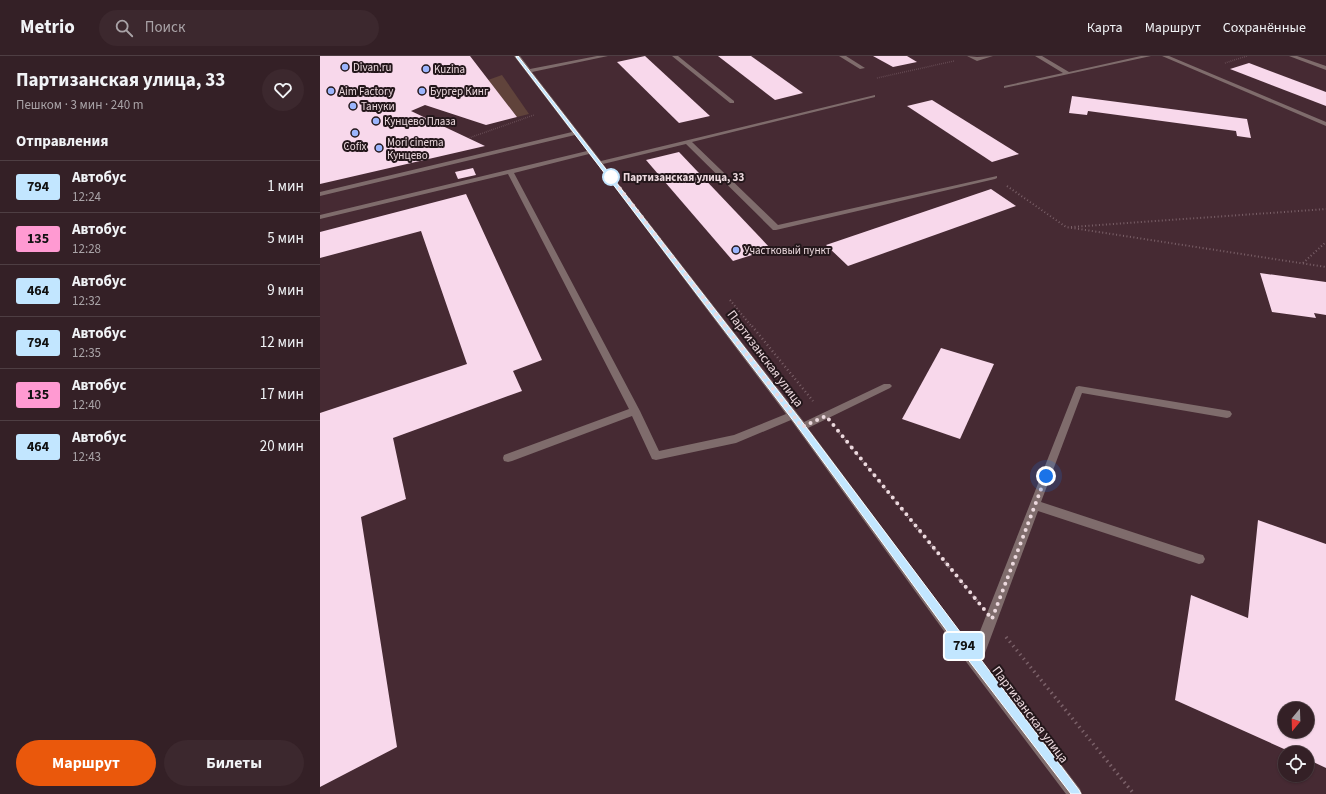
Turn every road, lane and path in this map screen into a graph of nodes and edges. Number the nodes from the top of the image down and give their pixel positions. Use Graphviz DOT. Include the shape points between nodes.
graph roads {
  1 [pos="517,56"];
  2 [pos="601,56"];
  3 [pos="675,56"];
  4 [pos="842,56"];
  5 [pos="970,56"];
  6 [pos="990,56"];
  7 [pos="1038,56"];
  8 [pos="1148,56"];
  9 [pos="1165,56"];
  10 [pos="1292,56"];
  11 [pos="862,68"];
  12 [pos="1326,68"];
  13 [pos="529,71"];
  14 [pos="1066,73"];
  15 [pos="1006,86"];
  16 [pos="872,96"];
  17 [pos="732,102"];
  18 [pos="534,115"];
  19 [pos="1326,124"];
  20 [pos="577,133"];
  21 [pos="469,138"];
  22 [pos="687,141"];
  23 [pos="590,152"];
  24 [pos="599,163"];
  25 [pos="510,172"];
  26 [pos="995,177"];
  27 [pos="320,194"];
  28 [pos="1326,209"];
  29 [pos="320,217"];
  30 [pos="1066,228"];
  31 [pos="1326,242"];
  32 [pos="1302,264"];
  33 [pos="1326,267"];
  34 [pos="725,294"];
  35 [pos="887,386"];
  36 [pos="635,411"];
  37 [pos="1227,414"];
  38 [pos="793,415"];
  39 [pos="826,416"];
  40 [pos="802,427"];
  41 [pos="508,458"];
  42 [pos="1035,505"];
  43 [pos="1199,559"];
  44 [pos="992,619"];
  45 [pos="976,662"];
  46 [pos="1075,794"];
  47 [pos="1134,794"];
  1 -- 13 [label="street, Партизанская улица"];
  2 -- 13 [label="street"];
  3 -- 17 [label="street"];
  4 -- 11 [label="street"];
  5 -- 6 [label="street" via="977,59"];
  7 -- 14 [label="street"];
  8 -- 14 [label="street"];
  9 -- 19 [label="street"];
  10 -- 12 [label="street"];
  13 -- 20 [label="street, Партизанская улица"];
  14 -- 15 [label="street"];
  16 -- 22 [label="street"];
  18 -- 21 [label="path"];
  20 -- 23 [label="street, Партизанская улица"];
  20 -- 27 [label="street"];
  22 -- 24 [label="street"];
  22 -- 26 [label="street" via="776,228"];
  23 -- 24 [label="street, Партизанская улица"];
  23 -- 25 [label="street"];
  24 -- 38 [label="street, Партизанская улица"];
  25 -- 29 [label="street"];
  25 -- 36 [label="street"];
  26 -- 30 [label="path"];
  28 -- 30 [label="path"];
  30 -- 32 [label="path"];
  31 -- 32 [label="path"];
  32 -- 33 [label="path"];
  34 -- 39 [label="path"];
  35 -- 39 [label="street"];
  36 -- 38 [label="street" via="656,456 736,439"];
  36 -- 41 [label="street"];
  37 -- 42 [label="street" via="1079,389"];
  38 -- 40 [label="street, Партизанская улица"];
  39 -- 40 [label="street"];
  39 -- 44 [label="path"];
  40 -- 45 [label="street, Партизанская улица"];
  42 -- 43 [label="street"];
  42 -- 44 [label="street"];
  44 -- 45 [label="street"];
  44 -- 47 [label="path"];
  45 -- 46 [label="street, Партизанская улица"];
}
